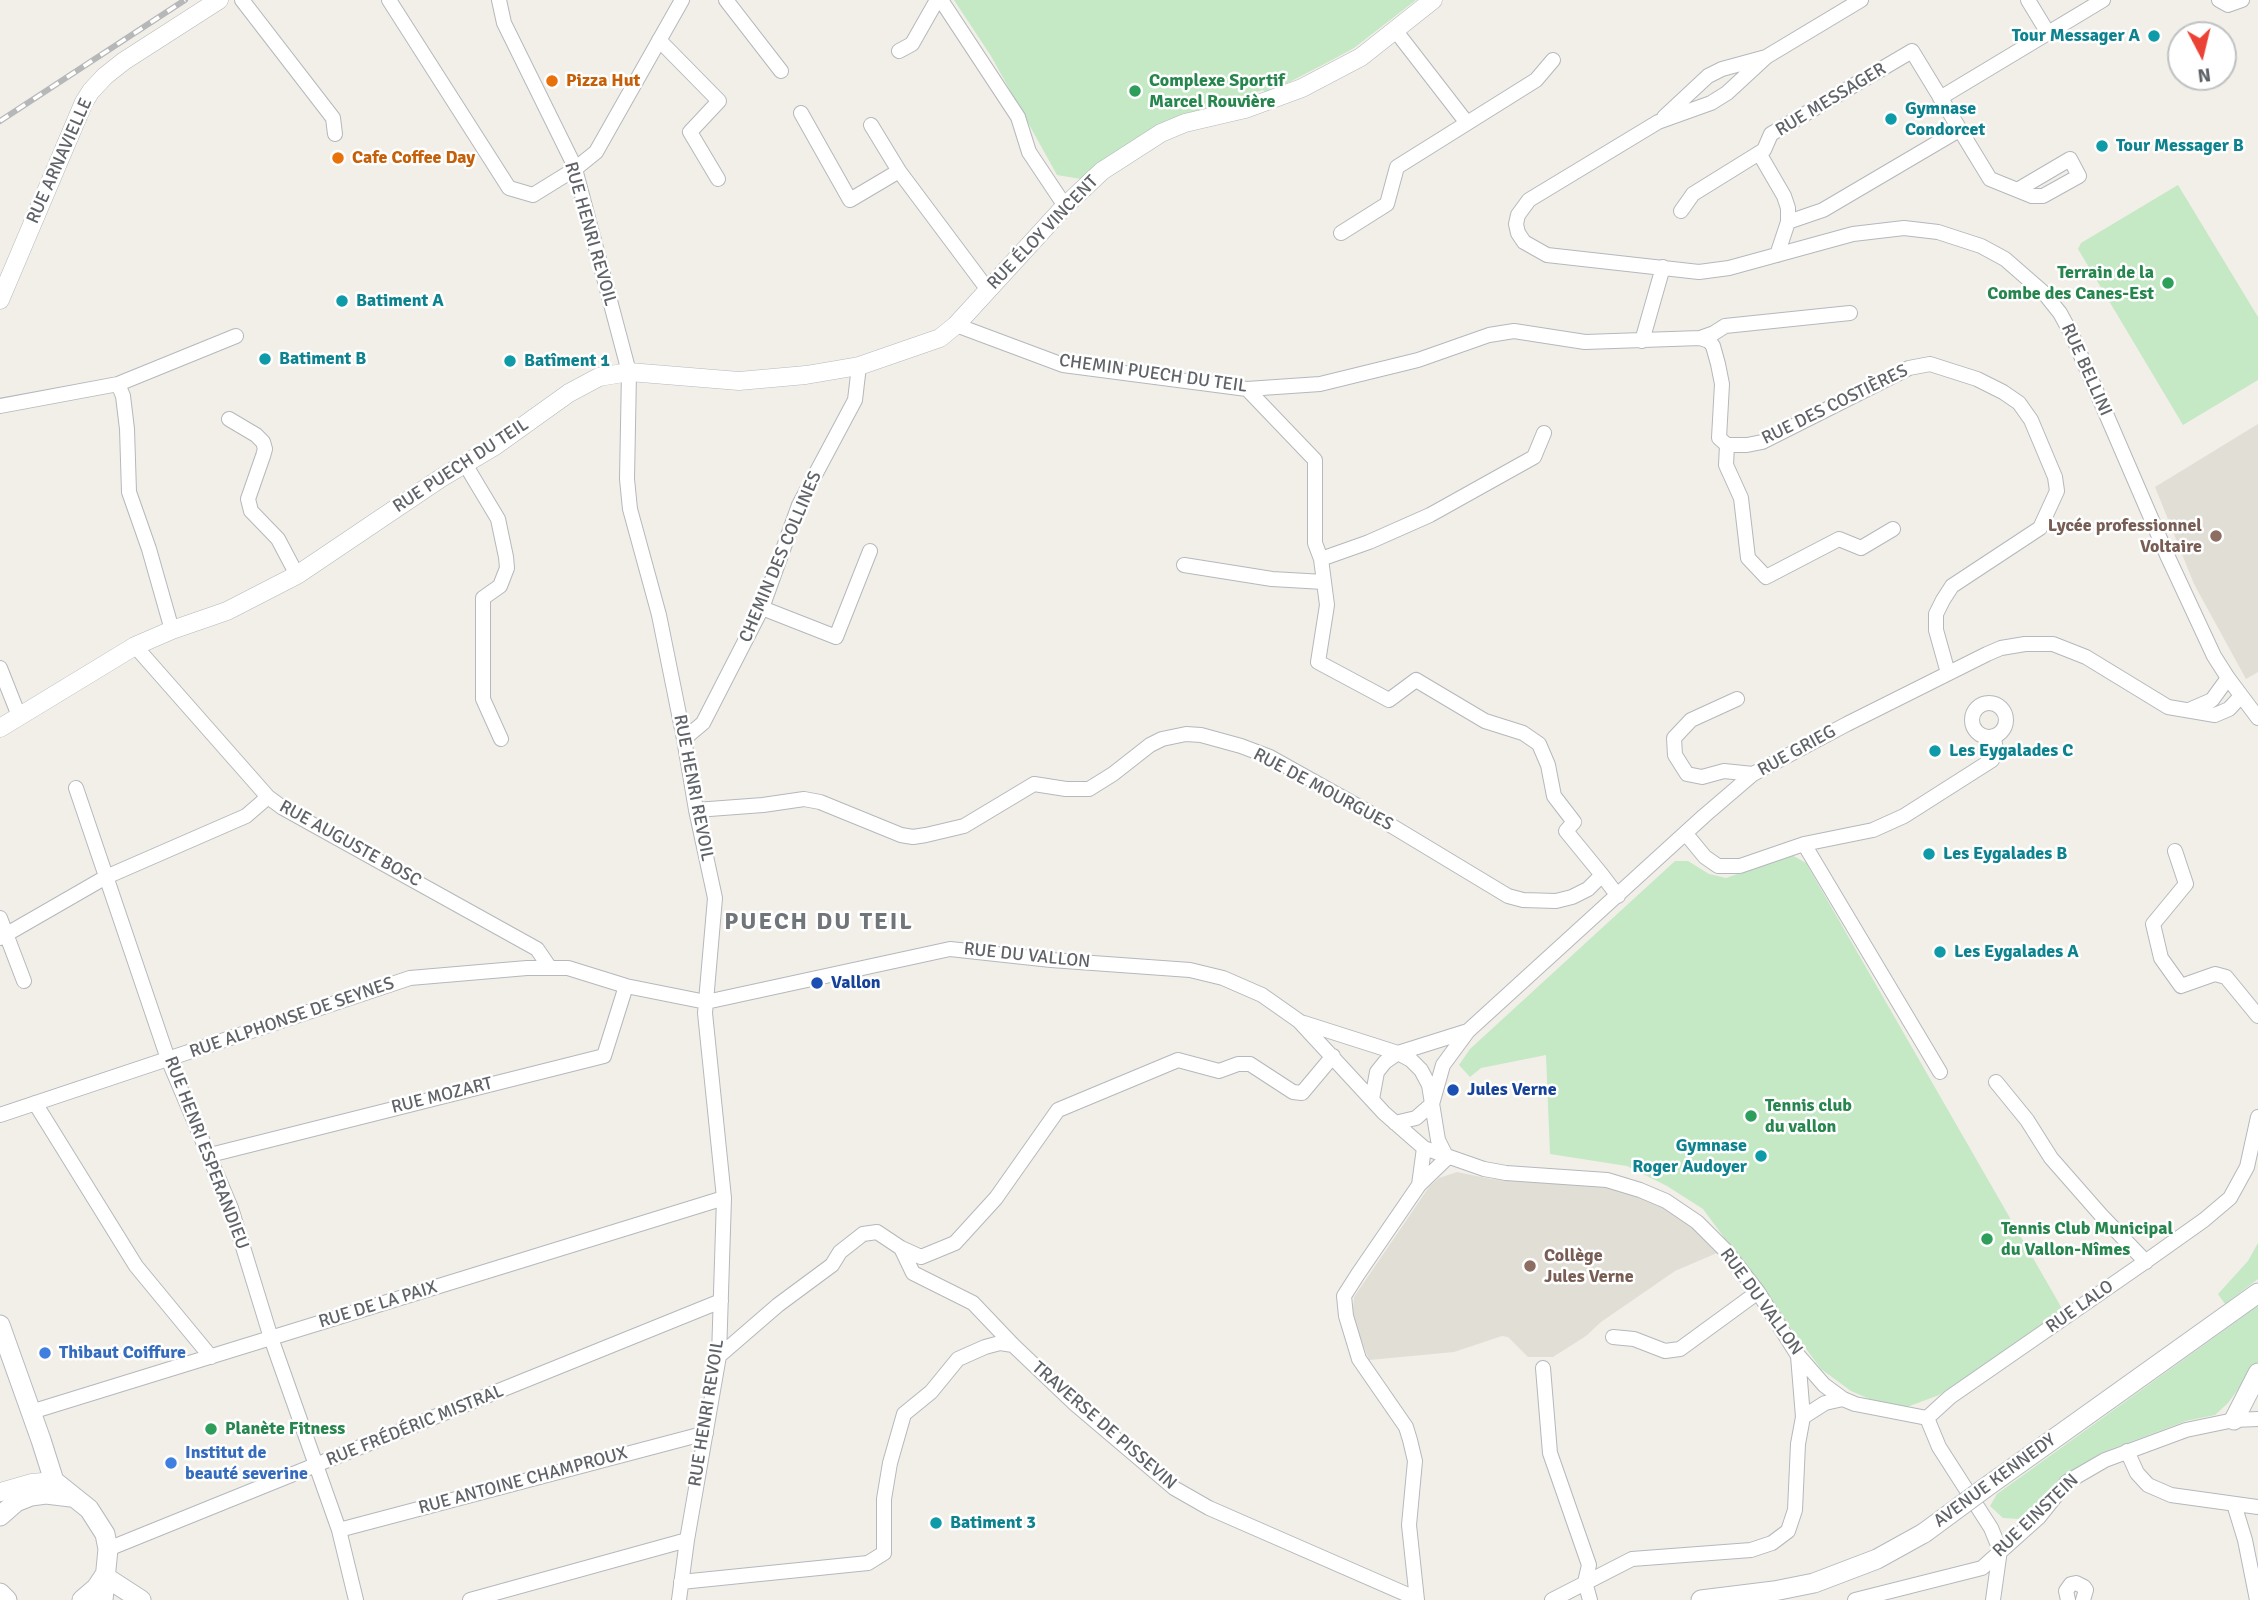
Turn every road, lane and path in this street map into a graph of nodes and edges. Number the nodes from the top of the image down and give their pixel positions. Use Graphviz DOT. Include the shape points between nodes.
graph roads {
  1 [pos="219,0"];
  2 [pos="242,0"];
  3 [pos="388,0"];
  4 [pos="499,0"];
  5 [pos="682,0"];
  6 [pos="726,0"];
  7 [pos="939,0"];
  8 [pos="1433,0"];
  9 [pos="1861,0"];
  10 [pos="2028,0"];
  11 [pos="2103,0"];
  12 [pos="2219,0"];
  13 [pos="2242,0"];
  14 [pos="1395,30"];
  15 [pos="2048,33"];
  16 [pos="659,40"];
  17 [pos="900,51"];
  18 [pos="1766,57"];
  19 [pos="1553,60"];
  20 [pos="781,71"];
  21 [pos="1940,98"];
  22 [pos="801,113"];
  23 [pos="1658,122"];
  24 [pos="1467,123"];
  25 [pos="871,125"];
  26 [pos="1959,130"];
  27 [pos="335,134"];
  28 [pos="1759,153"];
  29 [pos="575,169"];
  30 [pos="900,171"];
  31 [pos="718,179"];
  32 [pos="2019,189"];
  33 [pos="1065,206"];
  34 [pos="1681,211"];
  35 [pos="1788,222"];
  36 [pos="1341,233"];
  37 [pos="1777,255"];
  38 [pos="1663,267"];
  39 [pos="988,290"];
  40 [pos="0,300"];
  41 [pos="1850,313"];
  42 [pos="956,325"];
  43 [pos="236,336"];
  44 [pos="1700,338"];
  45 [pos="1642,341"];
  46 [pos="859,366"];
  47 [pos="629,372"];
  48 [pos="118,384"];
  49 [pos="1247,389"];
  50 [pos="0,406"];
  51 [pos="229,419"];
  52 [pos="1544,433"];
  53 [pos="1727,445"];
  54 [pos="465,464"];
  55 [pos="1892,529"];
  56 [pos="870,551"];
  57 [pos="1321,559"];
  58 [pos="1184,565"];
  59 [pos="297,575"];
  60 [pos="1324,582"];
  61 [pos="762,608"];
  62 [pos="172,630"];
  63 [pos="135,646"];
  64 [pos="0,668"];
  65 [pos="1948,673"];
  66 [pos="2228,678"];
  67 [pos="2241,696"];
  68 [pos="1737,699"];
  69 [pos="2188,711"];
  70 [pos="2215,715"];
  71 [pos="19,716"];
  72 [pos="2258,718"];
  73 [pos="0,729"];
  74 [pos="1994,737"];
  75 [pos="501,739"];
  76 [pos="684,739"];
  77 [pos="1753,774"];
  78 [pos="76,788"];
  79 [pos="268,797"];
  80 [pos="696,810"];
  81 [pos="1686,834"];
  82 [pos="1804,844"];
  83 [pos="2175,851"];
  84 [pos="1602,875"];
  85 [pos="106,877"];
  86 [pos="1618,896"];
  87 [pos="0,918"];
  88 [pos="3,936"];
  89 [pos="550,968"];
  90 [pos="24,981"];
  91 [pos="626,986"];
  92 [pos="706,1002"];
  93 [pos="2258,1016"];
  94 [pos="1299,1021"];
  95 [pos="1468,1031"];
  96 [pos="1398,1053"];
  97 [pos="1333,1056"];
  98 [pos="168,1059"];
  99 [pos="1940,1072"];
  100 [pos="1996,1082"];
  101 [pos="1372,1100"];
  102 [pos="35,1103"];
  103 [pos="1432,1104"];
  104 [pos="0,1115"];
  105 [pos="2258,1117"];
  106 [pos="1395,1124"];
  107 [pos="1424,1148"];
  108 [pos="210,1154"];
  109 [pos="1447,1158"];
  110 [pos="1419,1185"];
  111 [pos="724,1198"];
  112 [pos="901,1248"];
  113 [pos="2146,1262"];
  114 [pos="1758,1292"];
  115 [pos="2258,1293"];
  116 [pos="721,1301"];
  117 [pos="0,1325"];
  118 [pos="1613,1337"];
  119 [pos="271,1338"];
  120 [pos="1013,1345"];
  121 [pos="1797,1354"];
  122 [pos="211,1356"];
  123 [pos="719,1356"];
  124 [pos="1543,1368"];
  125 [pos="2258,1373"];
  126 [pos="1843,1399"];
  127 [pos="31,1412"];
  128 [pos="1803,1417"];
  129 [pos="1927,1418"];
  130 [pos="2258,1419"];
  131 [pos="2234,1420"];
  132 [pos="706,1433"];
  133 [pos="2127,1451"];
  134 [pos="315,1466"];
  135 [pos="54,1481"];
  136 [pos="0,1492"];
  137 [pos="76,1498"];
  138 [pos="2234,1504"];
  139 [pos="2258,1507"];
  140 [pos="0,1516"];
  141 [pos="339,1530"];
  142 [pos="687,1540"];
  143 [pos="108,1549"];
  144 [pos="2000,1550"];
  145 [pos="104,1576"];
  146 [pos="681,1581"];
  147 [pos="1585,1582"];
  148 [pos="2256,1585"];
  149 [pos="0,1593"];
  150 [pos="128,1598"];
  151 [pos="1416,1599"];
  152 [pos="6,1600"];
  153 [pos="82,1600"];
  154 [pos="103,1600"];
  155 [pos="356,1600"];
  156 [pos="470,1600"];
  157 [pos="679,1600"];
  158 [pos="1552,1600"];
  159 [pos="1590,1600"];
  160 [pos="1701,1600"];
  161 [pos="1855,1600"];
  162 [pos="1993,1600"];
  163 [pos="2068,1600"];
  164 [pos="2083,1600"];
  165 [pos="2257,1600"];
  1 -- 40 [label="street, RUE ARNAVIELLE" via="124,61 91,91"];
  2 -- 27 [label="street" via="333,118"];
  3 -- 29 [label="street" via="509,188 533,195"];
  4 -- 29 [label="street, RUE HENRI REVOIL" via="504,23"];
  5 -- 16 [label="street"];
  6 -- 20 [label="street"];
  7 -- 17 [label="street" via="912,44"];
  7 -- 33 [label="street" via="1018,117 1029,152"];
  8 -- 14 [label="street, RUE ÉLOY VINCENT"];
  9 -- 18 [label="street"];
  10 -- 15 [label="street"];
  11 -- 15 [label="street"];
  12 -- 13 [label="street" via="2228,5"];
  14 -- 24 [label="street"];
  14 -- 33 [label="street, RUE ÉLOY VINCENT" via="1361,57 1302,88 1161,133 1102,171"];
  15 -- 21 [label="street"];
  16 -- 29 [label="street" via="596,152"];
  16 -- 31 [label="street" via="719,101 690,132"];
  18 -- 23 [label="street" via="1711,103"];
  18 -- 23 [label="street" via="1708,76"];
  19 -- 24 [label="street" via="1536,80"];
  21 -- 26 [label="street, RUE MESSAGER"];
  21 -- 28 [label="street, RUE MESSAGER" via="1912,51 1771,134"];
  22 -- 30 [label="street" via="850,200"];
  23 -- 38 [label="street, RUE BELLINI" via="1529,200 1516,224 1524,242 1547,256"];
  24 -- 36 [label="street" via="1397,167 1387,204"];
  25 -- 30 [label="street"];
  26 -- 32 [label="street, RUE MESSAGER" via="1990,179"];
  26 -- 35 [label="street" via="1823,210"];
  28 -- 34 [label="street, RUE MESSAGER" via="1693,194"];
  28 -- 35 [label="street" via="1784,196"];
  29 -- 47 [label="street, RUE HENRI REVOIL"];
  30 -- 39 [label="street"];
  33 -- 39 [label="street, RUE ÉLOY VINCENT"];
  35 -- 37 [label="street"];
  37 -- 38 [label="street, RUE BELLINI" via="1699,272"];
  37 -- 66 [label="street, RUE BELLINI" via="1853,233 1904,228 1938,232 1981,246 2035,284 2072,335 2167,555"];
  38 -- 45 [label="street"];
  39 -- 42 [label="street, RUE ÉLOY VINCENT"];
  41 -- 44 [label="street, CHEMIN PUECH DU TEIL" via="1725,326"];
  42 -- 46 [label="street, RUE PUECH DU TEIL" via="940,338"];
  42 -- 49 [label="street, CHEMIN PUECH DU TEIL" via="1063,365"];
  43 -- 48 [label="street"];
  44 -- 45 [label="street, CHEMIN PUECH DU TEIL"];
  44 -- 53 [label="street" via="1713,346 1718,364 1722,384 1719,438"];
  45 -- 49 [label="street, CHEMIN PUECH DU TEIL" via="1585,342 1514,331 1320,384"];
  46 -- 47 [label="street, RUE PUECH DU TEIL" via="739,381"];
  46 -- 61 [label="street, CHEMIN DES COLLINES" via="855,400 799,505"];
  47 -- 54 [label="street, RUE PUECH DU TEIL" via="599,377 569,393"];
  47 -- 76 [label="street, RUE HENRI REVOIL" via="630,509 659,615"];
  48 -- 50 [label="street"];
  48 -- 62 [label="street" via="123,396 129,492"];
  49 -- 57 [label="street" via="1315,460 1315,543"];
  51 -- 59 [label="street" via="262,442 265,450 248,499 251,510 278,539"];
  52 -- 57 [label="street" via="1534,457 1430,515"];
  53 -- 55 [label="street" via="1726,465 1741,498 1748,558 1766,577 1839,539 1861,548"];
  53 -- 65 [label="street, RUE DES COSTIÈRES" via="1776,437 1920,366 1977,379 2019,403 2031,419 2057,491 2040,528 1952,586 1943,600 1936,614 1936,630"];
  54 -- 59 [label="street, RUE PUECH DU TEIL"];
  54 -- 75 [label="street" via="498,519 504,541 507,568 500,586 483,598 483,699"];
  56 -- 61 [label="street" via="835,637"];
  57 -- 60 [label="street"];
  58 -- 60 [label="street"];
  59 -- 62 [label="street, RUE PUECH DU TEIL" via="227,611"];
  60 -- 84 [label="street" via="1327,605 1318,662 1389,701 1416,680 1485,721 1523,733 1539,744 1554,796 1574,822 1566,831"];
  61 -- 76 [label="street, CHEMIN DES COLLINES" via="703,723"];
  62 -- 63 [label="street, RUE PUECH DU TEIL"];
  63 -- 71 [label="street, RUE PUECH DU TEIL"];
  63 -- 79 [label="street"];
  64 -- 71 [label="street"];
  65 -- 69 [label="street, RUE GRIEG" via="2001,648 2053,644 2085,657 2168,707"];
  65 -- 77 [label="street, RUE GRIEG"];
  66 -- 67 [label="street, RUE BELLINI"];
  66 -- 69 [label="street" via="2212,700"];
  67 -- 70 [label="street"];
  67 -- 72 [label="street, RUE BELLINI"];
  68 -- 77 [label="street" via="1691,720 1674,738 1675,755 1687,774"];
  69 -- 70 [label="street, RUE GRIEG"];
  70 -- 72 [label="street, RUE GRIEG"];
  71 -- 73 [label="street, RUE PUECH DU TEIL"];
  74 -- 82 [label="street" via="1992,760 1904,816 1873,830"];
  76 -- 80 [label="street, RUE HENRI REVOIL"];
  77 -- 81 [label="street, RUE GRIEG"];
  78 -- 85 [label="street, RUE HENRI ESPERANDIEU"];
  79 -- 85 [label="street, RUE AUGUSTE BOSC" via="246,816"];
  79 -- 89 [label="street, RUE AUGUSTE BOSC" via="537,949"];
  80 -- 84 [label="street, RUE DE MOURGUES" via="804,799 913,837 964,826 1034,784 1089,789 1162,739 1201,735 1270,757 1507,896 1556,901 1588,889"];
  80 -- 92 [label="street, RUE HENRI REVOIL" via="715,898"];
  81 -- 82 [label="street" via="1718,866 1740,866"];
  81 -- 86 [label="street, RUE GRIEG"];
  82 -- 99 [label="street"];
  83 -- 93 [label="street" via="2186,884 2153,924 2161,958 2181,986 2215,974 2226,976"];
  84 -- 86 [label="street"];
  85 -- 88 [label="street, RUE AUGUSTE BOSC"];
  85 -- 98 [label="street, RUE HENRI ESPERANDIEU"];
  86 -- 95 [label="street, RUE GRIEG"];
  87 -- 88 [label="street"];
  88 -- 90 [label="street"];
  89 -- 91 [label="street" via="568,968"];
  89 -- 98 [label="street, RUE ALPHONSE DE SEYNES" via="410,978"];
  91 -- 92 [label="street"];
  91 -- 108 [label="street, RUE MOZART" via="604,1056"];
  92 -- 94 [label="street, RUE DU VALLON" via="950,949 1190,970 1262,995"];
  92 -- 111 [label="street, RUE HENRI REVOIL"];
  94 -- 96 [label="street, RUE DU VALLON"];
  94 -- 97 [label="street, RUE DU VALLON"];
  95 -- 96 [label="street, RUE GRIEG"];
  95 -- 103 [label="street, RUE GRIEG" via="1443,1065"];
  96 -- 101 [label="street" via="1377,1072"];
  96 -- 103 [label="street, RUE DU VALLON" via="1421,1070"];
  97 -- 101 [label="street, RUE DU VALLON"];
  97 -- 112 [label="street" via="1302,1093 1293,1092 1250,1064 1219,1071 1178,1060 1058,1110 996,1198 955,1243 921,1257"];
  98 -- 102 [label="street, RUE ALPHONSE DE SEYNES"];
  98 -- 108 [label="street, RUE HENRI ESPERANDIEU"];
  100 -- 113 [label="street" via="2028,1120 2051,1158"];
  101 -- 106 [label="street, RUE DU VALLON"];
  102 -- 104 [label="street, RUE ALPHONSE DE SEYNES"];
  102 -- 122 [label="street" via="136,1266"];
  103 -- 106 [label="street" via="1416,1118"];
  103 -- 109 [label="street, RUE DU VALLON" via="1438,1140"];
  105 -- 113 [label="street, RUE LALO" via="2247,1167 2230,1198"];
  106 -- 107 [label="street, RUE DU VALLON"];
  107 -- 109 [label="street, RUE DU VALLON"];
  107 -- 110 [label="street"];
  108 -- 119 [label="street, RUE HENRI ESPERANDIEU"];
  109 -- 110 [label="street"];
  109 -- 114 [label="street, RUE DU VALLON" via="1484,1170 1606,1180 1666,1201 1697,1222"];
  110 -- 151 [label="street" via="1345,1296 1359,1360 1406,1427 1415,1461 1409,1525"];
  111 -- 116 [label="street, RUE HENRI REVOIL"];
  111 -- 119 [label="street, RUE DE LA PAIX"];
  112 -- 120 [label="street, TRAVERSE DE PISSEVIN" via="913,1273 973,1303"];
  112 -- 123 [label="street" via="877,1232 863,1234 840,1252 832,1265"];
  113 -- 129 [label="street, RUE LALO" via="1950,1397"];
  114 -- 118 [label="street" via="1681,1349 1665,1351 1634,1339"];
  114 -- 121 [label="street, RUE DU VALLON"];
  115 -- 160 [label="main road, AVENUE KENNEDY, bridge" via="1924,1533 1877,1559 1814,1583"];
  116 -- 123 [label="street, RUE HENRI REVOIL"];
  116 -- 134 [label="street, RUE FRÉDÉRIC MISTRAL"];
  117 -- 127 [label="main road"];
  119 -- 122 [label="street, RUE DE LA PAIX"];
  119 -- 134 [label="street, RUE HENRI ESPERANDIEU"];
  120 -- 146 [label="street" via="985,1346 958,1359 931,1392 904,1414 886,1487 884,1553 868,1563"];
  120 -- 151 [label="street, TRAVERSE DE PISSEVIN" via="1174,1488"];
  121 -- 126 [label="street, RUE DU VALLON"];
  121 -- 128 [label="street"];
  122 -- 127 [label="street, RUE DE LA PAIX"];
  123 -- 132 [label="street, RUE HENRI REVOIL"];
  124 -- 147 [label="street" via="1550,1453 1589,1565"];
  125 -- 131 [label="main road"];
  126 -- 128 [label="street" via="1825,1403"];
  126 -- 129 [label="street, RUE DU VALLON"];
  127 -- 135 [label="main road"];
  128 -- 147 [label="street" via="1795,1510 1788,1531 1751,1550 1632,1559"];
  129 -- 144 [label="street" via="1939,1447"];
  130 -- 131 [label="street, RUE EINSTEIN"];
  131 -- 133 [label="street, RUE EINSTEIN" via="2186,1430"];
  132 -- 141 [label="street, RUE ANTOINE CHAMPROUX"];
  132 -- 142 [label="street, RUE HENRI REVOIL"];
  133 -- 138 [label="street" via="2148,1485 2171,1495"];
  133 -- 144 [label="street, RUE EINSTEIN" via="2067,1482 2039,1517"];
  134 -- 141 [label="street, RUE HENRI ESPERANDIEU"];
  134 -- 143 [label="street, RUE FRÉDÉRIC MISTRAL"];
  135 -- 136 [label="street"];
  135 -- 137 [label="main road"];
  137 -- 140 [label="main road" via="46,1493 31,1496"];
  137 -- 143 [label="main road" via="98,1521"];
  138 -- 139 [label="street"];
  138 -- 148 [label="street"];
  141 -- 155 [label="street, RUE HENRI ESPERANDIEU"];
  142 -- 146 [label="street, RUE HENRI REVOIL"];
  142 -- 156 [label="street"];
  143 -- 145 [label="main road"];
  144 -- 161 [label="street, RUE EINSTEIN" via="1982,1568"];
  144 -- 162 [label="street"];
  145 -- 150 [label="main road"];
  145 -- 153 [label="main road"];
  145 -- 154 [label="main road"];
  146 -- 157 [label="street, RUE HENRI REVOIL"];
  147 -- 158 [label="street"];
  147 -- 159 [label="street"];
  148 -- 165 [label="street"];
  149 -- 152 [label="main road"];
  163 -- 164 [label="street" via="2066,1591 2076,1583 2084,1587"];
}
